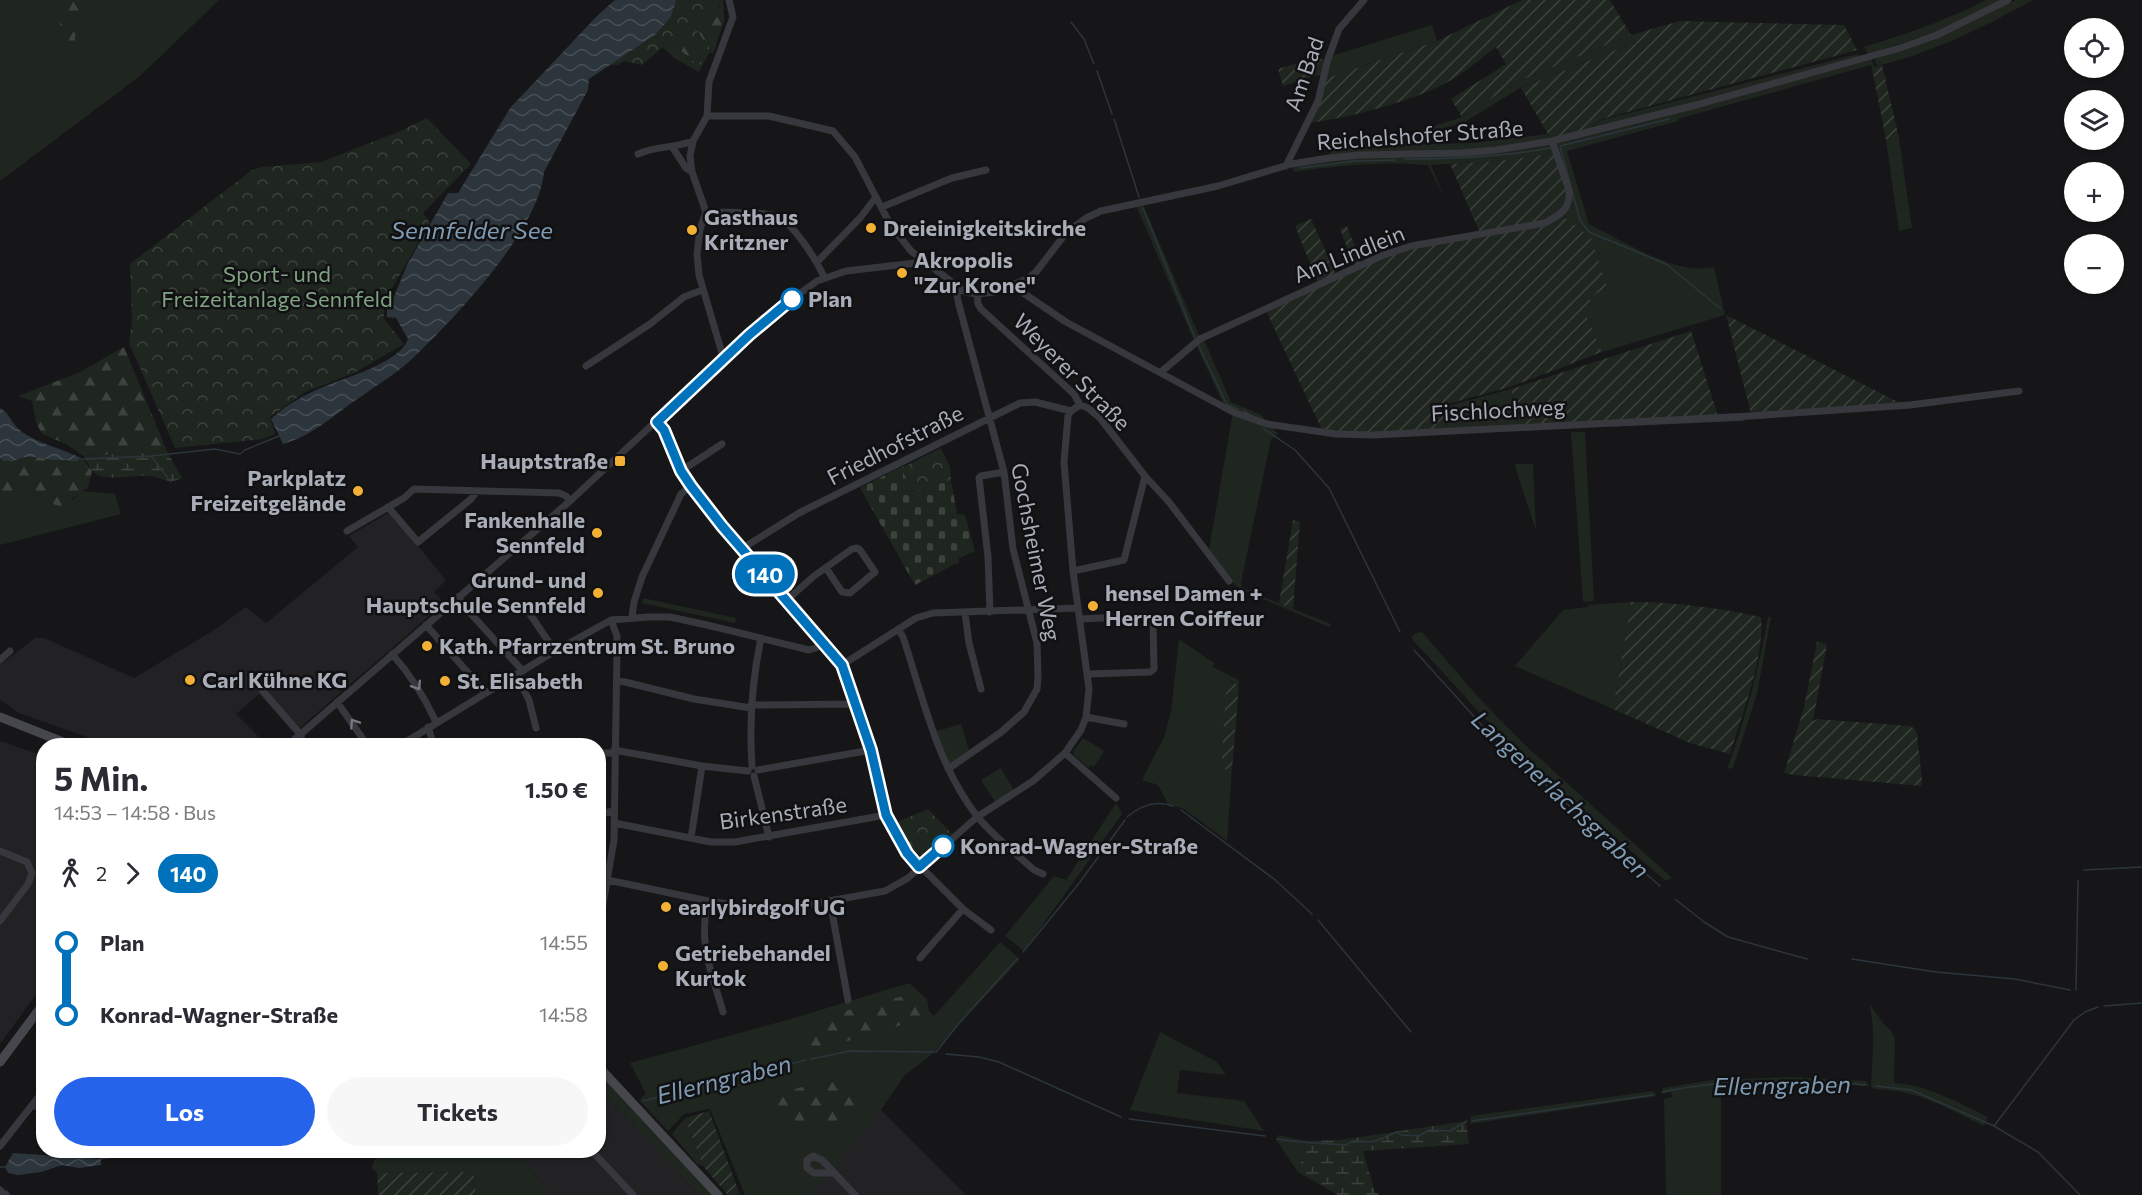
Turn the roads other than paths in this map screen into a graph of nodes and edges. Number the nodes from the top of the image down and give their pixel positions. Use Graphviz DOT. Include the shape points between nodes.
graph roads {
  1 [pos="729,0"];
  2 [pos="1364,0"];
  3 [pos="2008,0"];
  4 [pos="707,116"];
  5 [pos="693,141"];
  6 [pos="1552,141"];
  7 [pos="673,148"];
  8 [pos="638,154"];
  9 [pos="1286,166"];
  10 [pos="986,170"];
  11 [pos="692,172"];
  12 [pos="876,197"];
  13 [pos="882,207"];
  14 [pos="706,212"];
  15 [pos="817,262"];
  16 [pos="924,262"];
  17 [pos="824,277"];
  18 [pos="1013,286"];
  19 [pos="958,288"];
  20 [pos="702,290"];
  21 [pos="977,294"];
  22 [pos="723,360"];
  23 [pos="586,366"];
  24 [pos="1161,372"];
  25 [pos="2019,391"];
  26 [pos="1079,405"];
  27 [pos="1071,411"];
  28 [pos="989,418"];
  29 [pos="657,422"];
  30 [pos="722,444"];
  31 [pos="681,471"];
  32 [pos="1004,472"];
  33 [pos="1145,476"];
  34 [pos="691,486"];
  35 [pos="477,491"];
  36 [pos="570,501"];
  37 [pos="388,507"];
  38 [pos="347,531"];
  39 [pos="743,548"];
  40 [pos="826,568"];
  41 [pos="1072,571"];
  42 [pos="1229,581"];
  43 [pos="458,597"];
  44 [pos="787,600"];
  45 [pos="523,604"];
  46 [pos="1078,608"];
  47 [pos="1028,610"];
  48 [pos="990,612"];
  49 [pos="965,613"];
  50 [pos="632,617"];
  51 [pos="611,620"];
  52 [pos="1080,620"];
  53 [pos="426,625"];
  54 [pos="898,629"];
  55 [pos="761,638"];
  56 [pos="823,643"];
  57 [pos="10,651"];
  58 [pos="555,651"];
  59 [pos="392,654"];
  60 [pos="0,660"];
  61 [pos="842,665"];
  62 [pos="520,673"];
  63 [pos="1088,674"];
  64 [pos="617,681"];
  65 [pos="981,689"];
  66 [pos="262,690"];
  67 [pos="485,692"];
  68 [pos="337,702"];
  69 [pos="856,704"];
  70 [pos="751,706"];
  71 [pos="0,717"];
  72 [pos="1086,717"];
  73 [pos="436,722"];
  74 [pos="1124,724"];
  75 [pos="428,727"];
  76 [pos="536,728"];
  77 [pos="300,734"];
  78 [pos="53,738"];
  79 [pos="296,738"];
  80 [pos="301,738"];
  81 [pos="362,738"];
  82 [pos="412,738"];
  83 [pos="431,738"];
  84 [pos="871,750"];
  85 [pos="606,752"];
  86 [pos="614,752"];
  87 [pos="1065,753"];
  88 [pos="702,766"];
  89 [pos="948,769"];
  90 [pos="753,771"];
  91 [pos="1116,798"];
  92 [pos="614,811"];
  93 [pos="606,812"];
  94 [pos="886,815"];
  95 [pos="977,817"];
  96 [pos="614,823"];
  97 [pos="769,837"];
  98 [pos="691,838"];
  99 [pos="0,851"];
  100 [pos="919,867"];
  101 [pos="1043,874"];
  102 [pos="608,880"];
  103 [pos="606,884"];
  104 [pos="708,901"];
  105 [pos="830,902"];
  106 [pos="963,909"];
  107 [pos="0,921"];
  108 [pos="991,930"];
  109 [pos="920,958"];
  110 [pos="848,1000"];
  111 [pos="723,1012"];
  112 [pos="36,1014"];
  113 [pos="0,1062"];
  114 [pos="606,1074"];
  115 [pos="36,1100"];
  116 [pos="36,1105"];
  117 [pos="31,1107"];
  118 [pos="0,1146"];
  119 [pos="598,1158"];
  120 [pos="834,1173"];
  121 [pos="0,1190"];
  122 [pos="5,1195"];
  123 [pos="633,1195"];
  124 [pos="718,1195"];
  125 [pos="855,1195"];
  1 -- 4 [label="street" via="733,17 709,82"];
  2 -- 9 [label="street, Am Bad" via="1339,29 1318,101"];
  3 -- 6 [label="street, Reichelshofer Straße" via="1937,34 1872,57"];
  4 -- 5 [label="street"];
  4 -- 12 [label="street" via="769,116 833,131 855,157"];
  5 -- 7 [label="street"];
  5 -- 11 [label="street"];
  6 -- 9 [label="street, Reichelshofer Straße" via="1461,153 1329,158"];
  6 -- 24 [label="street, Am Lindlein" via="1570,197 1562,214 1545,223 1411,246 1381,256 1200,339"];
  7 -- 8 [label="street" via="654,148"];
  7 -- 11 [label="street"];
  9 -- 18 [label="street, Reichelshofer Straße" via="1218,186 1092,214 1066,233 1036,272"];
  10 -- 13 [label="street" via="952,178"];
  11 -- 14 [label="street"];
  12 -- 13 [label="street"];
  12 -- 15 [label="street"];
  13 -- 16 [label="street" via="890,224"];
  14 -- 15 [label="street" via="776,216 789,226"];
  14 -- 20 [label="street" via="698,254"];
  15 -- 17 [label="street"];
  16 -- 17 [label="street" via="857,268"];
  16 -- 19 [label="street"];
  17 -- 22 [label="street" via="784,305"];
  18 -- 21 [label="street, Reichelshofer Straße"];
  18 -- 24 [label="street, Fischlochweg" via="1066,322"];
  19 -- 21 [label="street, Reichelshofer Straße"];
  19 -- 28 [label="street, Gochsheimer Weg"];
  20 -- 22 [label="street"];
  20 -- 23 [label="street" via="684,297"];
  21 -- 26 [label="street, Weyerer Straße" via="981,309 1074,394"];
  22 -- 29 [label="street"];
  24 -- 25 [label="street, Fischlochweg" via="1260,423 1374,435 1750,416 1910,405"];
  26 -- 27 [label="street"];
  26 -- 33 [label="street, Weyerer Straße" via="1100,418"];
  27 -- 28 [label="street, Friedhofstraße" via="1028,401"];
  27 -- 41 [label="street" via="1064,462"];
  28 -- 32 [label="street, Gochsheimer Weg"];
  28 -- 39 [label="street, Friedhofstraße" via="799,513"];
  29 -- 31 [label="street"];
  29 -- 36 [label="street"];
  30 -- 31 [label="street"];
  31 -- 34 [label="street"];
  32 -- 47 [label="street, Gochsheimer Weg" via="1013,549"];
  32 -- 48 [label="street" via="979,478"];
  33 -- 41 [label="street" via="1124,560"];
  33 -- 42 [label="street, Weyerer Straße"];
  34 -- 39 [label="street"];
  34 -- 50 [label="street" via="681,494 642,577"];
  35 -- 36 [label="street" via="559,493"];
  35 -- 37 [label="street" via="414,489"];
  35 -- 37 [label="street" via="418,542"];
  36 -- 43 [label="street"];
  37 -- 38 [label="street"];
  39 -- 44 [label="street"];
  40 -- 40 [label="street" via="846,594 875,572 856,548"];
  40 -- 44 [label="street"];
  41 -- 46 [label="street"];
  43 -- 53 [label="street"];
  43 -- 62 [label="street"];
  44 -- 56 [label="street"];
  45 -- 58 [label="street"];
  46 -- 47 [label="street"];
  46 -- 52 [label="street"];
  47 -- 48 [label="street"];
  47 -- 89 [label="street, Gochsheimer Weg" via="1038,661 1037,689 1031,701 1000,733"];
  48 -- 49 [label="street"];
  49 -- 54 [label="street" via="933,613"];
  49 -- 65 [label="street"];
  50 -- 51 [label="street"];
  50 -- 55 [label="street" via="670,617"];
  51 -- 58 [label="street"];
  51 -- 64 [label="street" via="617,636"];
  52 -- 63 [label="street"];
  52 -- 63 [label="street" via="1145,616 1153,622 1154,669"];
  53 -- 59 [label="street"];
  53 -- 67 [label="street"];
  54 -- 61 [label="street"];
  54 -- 89 [label="street"];
  55 -- 56 [label="street" via="809,650"];
  55 -- 70 [label="street"];
  56 -- 61 [label="street"];
  57 -- 60 [label="street"];
  58 -- 62 [label="street"];
  59 -- 68 [label="street"];
  59 -- 73 [label="street, one-way" via="410,673"];
  61 -- 69 [label="street"];
  62 -- 67 [label="street"];
  62 -- 76 [label="street"];
  63 -- 72 [label="street"];
  64 -- 70 [label="street" via="694,699"];
  64 -- 86 [label="street"];
  66 -- 77 [label="street"];
  67 -- 73 [label="street"];
  68 -- 77 [label="street"];
  81 -- 68 [label="street, one-way"];
  69 -- 70 [label="street"];
  69 -- 84 [label="street"];
  70 -- 90 [label="street"];
  71 -- 78 [label="main road"];
  72 -- 74 [label="street"];
  72 -- 87 [label="street"];
  73 -- 75 [label="street"];
  75 -- 82 [label="street"];
  75 -- 83 [label="street"];
  77 -- 79 [label="street"];
  77 -- 80 [label="street"];
  84 -- 90 [label="street"];
  84 -- 94 [label="street"];
  85 -- 86 [label="street"];
  86 -- 88 [label="street"];
  86 -- 92 [label="street"];
  87 -- 91 [label="street"];
  87 -- 95 [label="street" via="1033,781"];
  88 -- 90 [label="street"];
  88 -- 98 [label="street"];
  89 -- 95 [label="street"];
  90 -- 97 [label="street"];
  92 -- 93 [label="street"];
  92 -- 96 [label="street"];
  94 -- 97 [label="street, Birkenstraße"];
  94 -- 100 [label="street"];
  95 -- 100 [label="street"];
  95 -- 101 [label="street"];
  96 -- 98 [label="street, Birkenstraße"];
  96 -- 102 [label="street"];
  97 -- 98 [label="street, Birkenstraße" via="735,842"];
  99 -- 107 [label="street" via="27,862 31,868 28,884"];
  100 -- 105 [label="street" via="885,891"];
  100 -- 106 [label="street"];
  102 -- 103 [label="street"];
  102 -- 104 [label="street"];
  104 -- 105 [label="street" via="763,909"];
  104 -- 111 [label="street" via="703,939"];
  105 -- 110 [label="street"];
  106 -- 108 [label="street"];
  106 -- 109 [label="street"];
  112 -- 113 [label="main road"];
  114 -- 124 [label="main road"];
  115 -- 117 [label="street"];
  116 -- 117 [label="street"];
  117 -- 118 [label="street"];
  119 -- 123 [label="street"];
  120 -- 125 [label="street"];
  121 -- 122 [label="street"];
}
